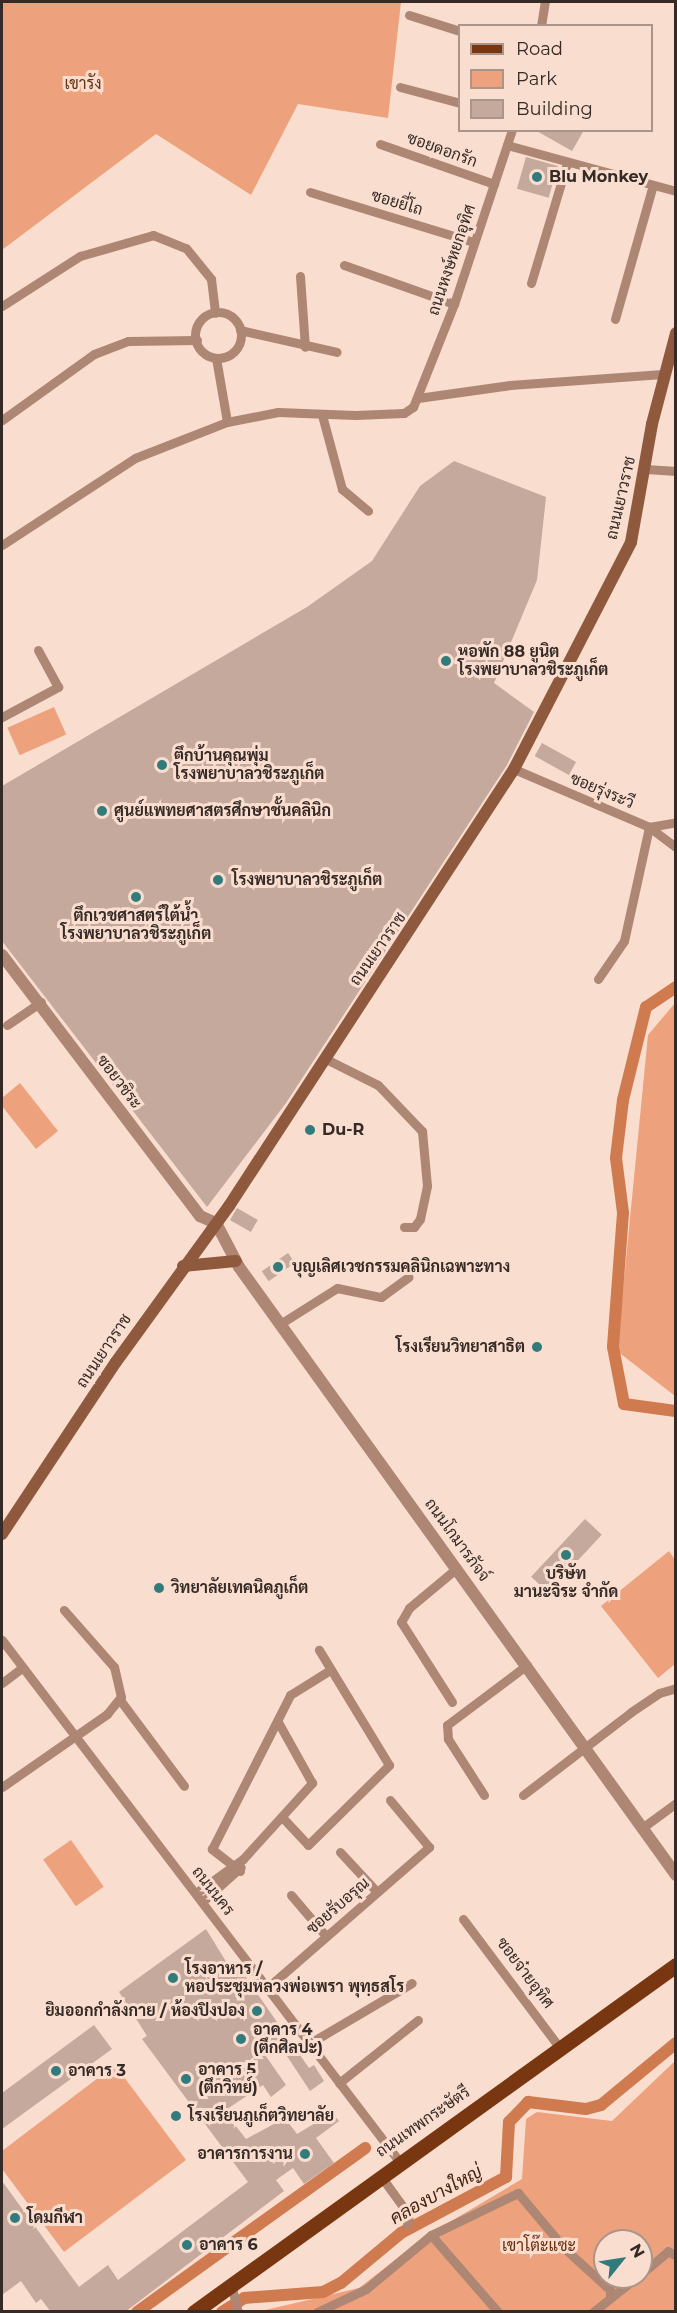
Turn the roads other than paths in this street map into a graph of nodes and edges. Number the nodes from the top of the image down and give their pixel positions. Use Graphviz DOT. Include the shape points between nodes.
graph roads {
  1 [pos="545,2"];
  2 [pos="409,15"];
  3 [pos="541,24"];
  4 [pos="458,31"];
  5 [pos="400,87"];
  6 [pos="458,103"];
  7 [pos="511,132"];
  8 [pos="380,144"];
  9 [pos="507,145"];
  10 [pos="567,163"];
  11 [pos="494,184"];
  12 [pos="653,185"];
  13 [pos="675,191"];
  14 [pos="310,192"];
  15 [pos="474,242"];
  16 [pos="344,265"];
  17 [pos="300,276"];
  18 [pos="531,283"];
  19 [pos="454,304"];
  20 [pos="2,306"];
  21 [pos="215,313"];
  22 [pos="615,319"];
  23 [pos="240,330"];
  24 [pos="675,333"];
  25 [pos="196,340"];
  26 [pos="305,347"];
  27 [pos="337,352"];
  28 [pos="216,358"];
  29 [pos="663,374"];
  30 [pos="418,398"];
  31 [pos="322,415"];
  32 [pos="2,420"];
  33 [pos="227,422"];
  34 [pos="646,469"];
  35 [pos="675,471"];
  36 [pos="368,512"];
  37 [pos="2,545"];
  38 [pos="38,650"];
  39 [pos="2,717"];
  40 [pos="514,769"];
  41 [pos="675,822"];
  42 [pos="649,827"];
  43 [pos="675,847"];
  44 [pos="2,955"];
  45 [pos="598,980"];
  46 [pos="41,1002"];
  47 [pos="7,1025"];
  48 [pos="324,1058"];
  49 [pos="216,1223"];
  50 [pos="404,1227"];
  51 [pos="236,1261"];
  52 [pos="183,1266"];
  53 [pos="409,1277"];
  54 [pos="280,1324"];
  55 [pos="6,1519"];
  56 [pos="2,1534"];
  57 [pos="457,1568"];
  58 [pos="64,1610"];
  59 [pos="2,1640"];
  60 [pos="319,1650"];
  61 [pos="527,1665"];
  62 [pos="22,1668"];
  63 [pos="330,1670"];
  64 [pos="2,1683"];
  65 [pos="675,1688"];
  66 [pos="120,1700"];
  67 [pos="452,1702"];
  68 [pos="278,1722"];
  69 [pos="74,1736"];
  70 [pos="586,1746"];
  71 [pos="2,1786"];
  72 [pos="184,1786"];
  73 [pos="484,1795"];
  74 [pos="523,1795"];
  75 [pos="390,1800"];
  76 [pos="675,1803"];
  77 [pos="282,1817"];
  78 [pos="642,1828"];
  79 [pos="340,1852"];
  80 [pos="236,1868"];
  81 [pos="675,1875"];
  82 [pos="377,1892"];
  83 [pos="196,1893"];
  84 [pos="291,1895"];
  85 [pos="202,1902"];
  86 [pos="463,1919"];
  87 [pos="326,1936"];
  88 [pos="675,1965"];
  89 [pos="412,1983"];
  90 [pos="267,1988"];
  91 [pos="418,2020"];
  92 [pos="310,2043"];
  93 [pos="559,2047"];
  94 [pos="339,2083"];
  95 [pos="399,2161"];
  96 [pos="380,2175"];
  97 [pos="407,2224"];
  98 [pos="431,2235"];
  99 [pos="675,2256"];
  100 [pos="653,2264"];
  101 [pos="232,2287"];
  102 [pos="621,2289"];
  103 [pos="610,2297"];
  104 [pos="313,2311"];
  105 [pos="194,2312"];
  106 [pos="238,2312"];
  107 [pos="498,2312"];
  108 [pos="593,2312"];
  1 -- 3 [label="street"];
  2 -- 4 [label="street"];
  5 -- 6 [label="street"];
  7 -- 9 [label="street, ถนนหงษ์หยกอุทิศ"];
  8 -- 11 [label="street, ซอยดอกรัก"];
  9 -- 10 [label="street"];
  9 -- 11 [label="street, ถนนหงษ์หยกอุทิศ"];
  10 -- 12 [label="street"];
  10 -- 18 [label="street"];
  11 -- 15 [label="street, ถนนหงษ์หยกอุทิศ"];
  12 -- 13 [label="street"];
  12 -- 22 [label="street"];
  14 -- 15 [label="street, ซอยยี่โถ"];
  15 -- 19 [label="street, ถนนหงษ์หยกอุทิศ"];
  16 -- 19 [label="street"];
  17 -- 26 [label="street"];
  19 -- 30 [label="street, ถนนหงษ์หยกอุทิศ"];
  20 -- 21 [label="street" via="80,256 153,235 186,248 211,279"];
  21 -- 23 [label="street" via="228,314"];
  21 -- 25 [label="street" via="198,324"];
  23 -- 26 [label="street"];
  23 -- 28 [label="street" via="236,350"];
  24 -- 29 [label="main road, ถนนเยาวราช"];
  25 -- 28 [label="street" via="202,351"];
  25 -- 32 [label="street" via="128,340 94,354"];
  26 -- 27 [label="street"];
  28 -- 33 [label="street"];
  29 -- 30 [label="street" via="510,385"];
  29 -- 34 [label="main road, ถนนเยาวราช"];
  30 -- 31 [label="street" via="404,413"];
  31 -- 33 [label="street" via="278,412"];
  31 -- 36 [label="street" via="342,489"];
  33 -- 37 [label="street" via="135,458"];
  34 -- 35 [label="street"];
  34 -- 40 [label="main road, ถนนเยาวราช" via="631,542"];
  38 -- 39 [label="street" via="58,687"];
  40 -- 42 [label="street, ซอยรุ่งระวี"];
  40 -- 48 [label="main road, ถนนเยาวราช" via="446,879"];
  41 -- 42 [label="street"];
  42 -- 43 [label="street, ซอยรุ่งระวี"];
  42 -- 45 [label="street" via="627,910 624,941"];
  44 -- 46 [label="street, ซอยวชิระ"];
  46 -- 47 [label="street"];
  46 -- 49 [label="street, ซอยวชิระ" via="200,1216"];
  48 -- 49 [label="main road, ถนนเยาวราช"];
  48 -- 50 [label="street" via="378,1085 422,1131 427,1186 420,1219 414,1227"];
  49 -- 51 [label="street, ถนนโกมารภัจจ์"];
  49 -- 52 [label="main road, ถนนเยาวราช"];
  51 -- 52 [label="main road"];
  51 -- 54 [label="street, ถนนโกมารภัจจ์"];
  52 -- 55 [label="main road, ถนนเยาวราช"];
  53 -- 54 [label="street" via="386,1296 337,1288"];
  54 -- 57 [label="street, ถนนโกมารภัจจ์"];
  55 -- 56 [label="main road, ถนนเยาวราช"];
  57 -- 61 [label="street, ถนนโกมารภัจจ์"];
  57 -- 67 [label="street" via="409,1608 401,1622"];
  58 -- 66 [label="street" via="114,1667 122,1689"];
  59 -- 62 [label="street, ถนนนคร"];
  60 -- 63 [label="street"];
  61 -- 70 [label="street, ถนนโกมารภัจจ์"];
  61 -- 73 [label="street" via="447,1725 448,1739"];
  62 -- 64 [label="street"];
  62 -- 69 [label="street, ถนนนคร"];
  63 -- 68 [label="street" via="290,1695"];
  63 -- 77 [label="street" via="389,1765 308,1845"];
  65 -- 70 [label="street" via="659,1693"];
  66 -- 69 [label="street"];
  66 -- 72 [label="street"];
  68 -- 77 [label="street" via="312,1783"];
  68 -- 80 [label="street" via="212,1849"];
  69 -- 71 [label="street"];
  69 -- 83 [label="street, ถนนนคร"];
  70 -- 74 [label="street"];
  70 -- 78 [label="street, ถนนโกมารภัจจ์"];
  75 -- 82 [label="street, ซอยรับอรุณ" via="429,1847"];
  76 -- 78 [label="street"];
  77 -- 80 [label="street"];
  78 -- 81 [label="street, ถนนโกมารภัจจ์"];
  79 -- 82 [label="street"];
  80 -- 83 [label="street"];
  80 -- 85 [label="street"];
  82 -- 87 [label="street, ซอยรับอรุณ"];
  83 -- 85 [label="street, ถนนนคร"];
  84 -- 87 [label="street"];
  85 -- 90 [label="street, ถนนนคร"];
  86 -- 93 [label="street, ซอยจ๋ายอุทิศ"];
  87 -- 90 [label="street, ซอยรับอรุณ"];
  88 -- 93 [label="main road, ถนนเทพกระษัตรี"];
  89 -- 92 [label="street"];
  90 -- 92 [label="street, ถนนนคร"];
  91 -- 94 [label="street"];
  92 -- 94 [label="street, ถนนนคร"];
  93 -- 95 [label="main road, ถนนเทพกระษัตรี"];
  94 -- 95 [label="street, ถนนนคร"];
  95 -- 96 [label="main road, ถนนเทพกระษัตรี"];
  96 -- 97 [label="street" via="409,2216"];
  96 -- 101 [label="main road, ถนนเทพกระษัตรี"];
  98 -- 103 [label="street" via="518,2193 565,2249 610,2290"];
  98 -- 104 [label="street" via="418,2241 366,2289"];
  98 -- 107 [label="street"];
  99 -- 100 [label="street" via="668,2251"];
  101 -- 105 [label="main road, ถนนเทพกระษัตรี"];
  101 -- 106 [label="street"];
  102 -- 103 [label="street"];
  103 -- 108 [label="street"];
}
